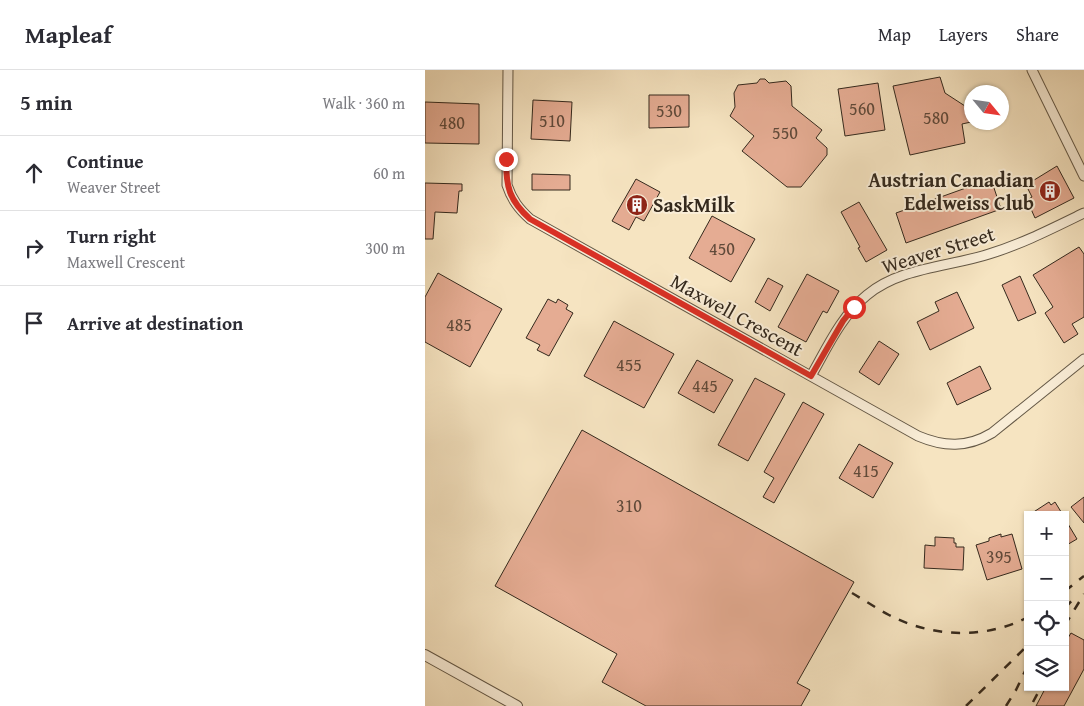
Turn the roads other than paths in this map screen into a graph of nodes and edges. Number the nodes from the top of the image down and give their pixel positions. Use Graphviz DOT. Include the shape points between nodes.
graph roads {
  1 [pos="508,70"];
  2 [pos="1032,70"];
  3 [pos="1084,176"];
  4 [pos="1084,213"];
  5 [pos="1084,359"];
  6 [pos="811,376"];
  7 [pos="425,655"];
  8 [pos="517,706"];
  1 -- 6 [label="street, Maxwell Crescent" via="507,185 519,210"];
  2 -- 3 [label="street"];
  4 -- 6 [label="street, Weaver Street" via="1006,249 902,276 878,287 843,321"];
  5 -- 6 [label="street, Maxwell Crescent" via="992,434 954,445 918,436"];
  7 -- 8 [label="street"];
}
